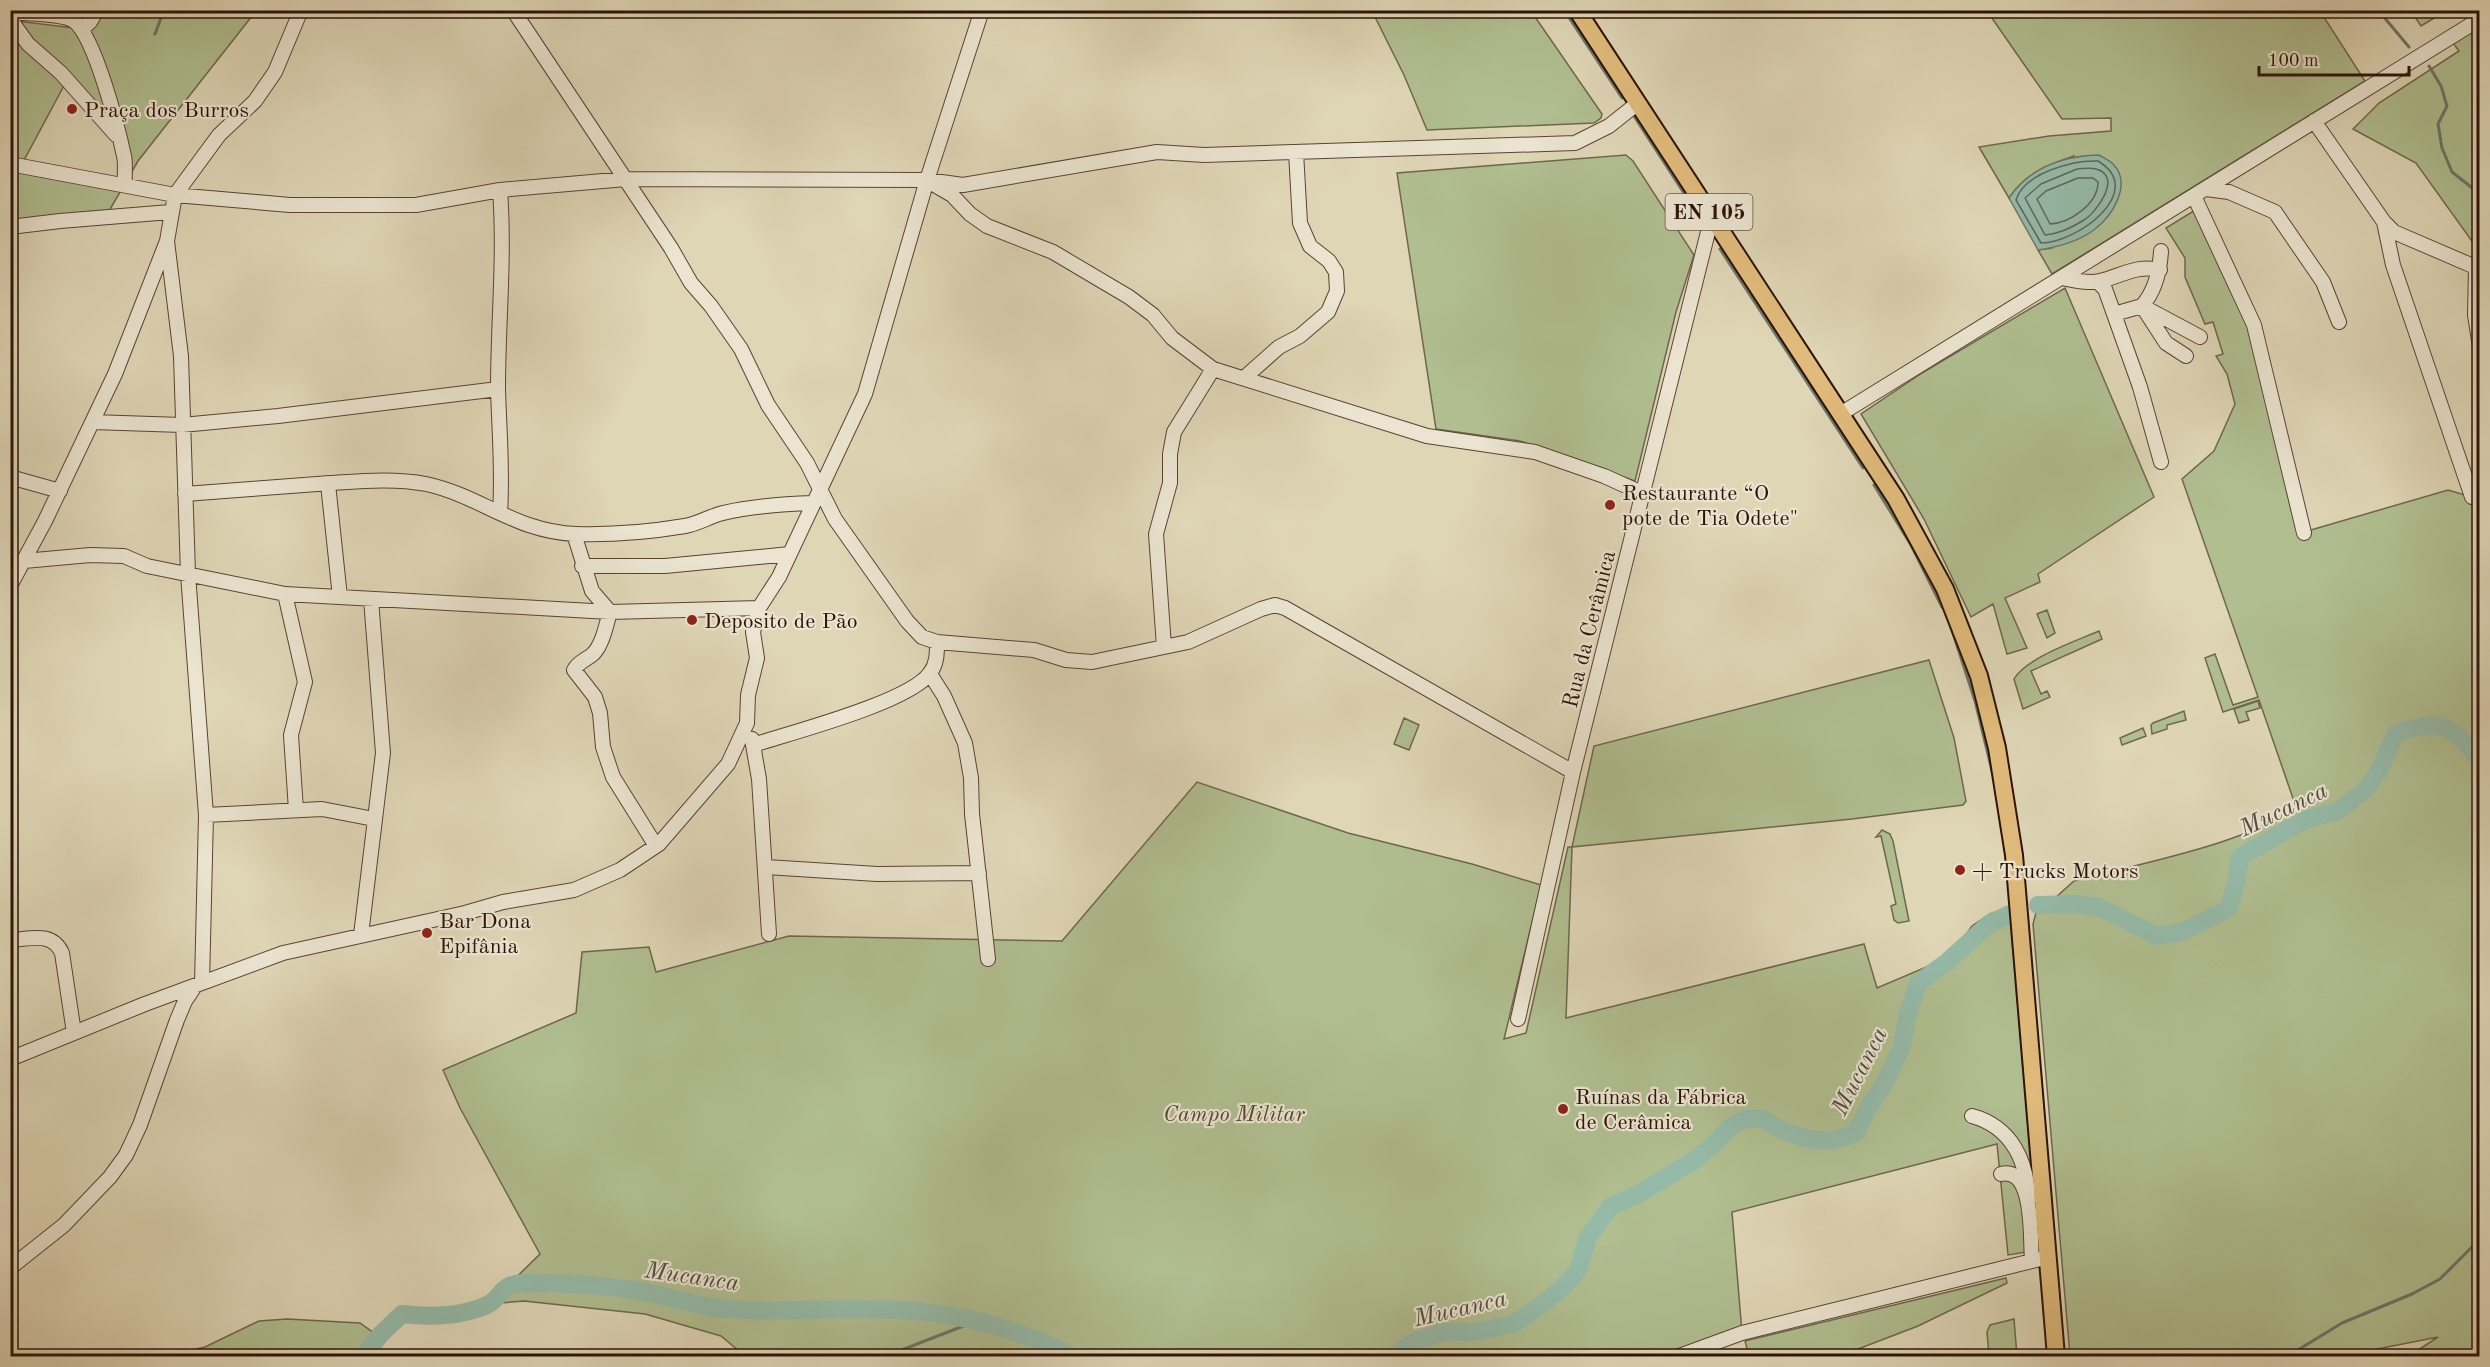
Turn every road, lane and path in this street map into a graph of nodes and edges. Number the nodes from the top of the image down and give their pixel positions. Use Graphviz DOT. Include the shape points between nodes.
graph roads {
  1 [pos="96,10"];
  2 [pos="301,10"];
  3 [pos="513,10"];
  4 [pos="982,10"];
  5 [pos="1577,10"];
  6 [pos="10,12"];
  7 [pos="2480,19"];
  8 [pos="10,20"];
  9 [pos="82,29"];
  10 [pos="1638,103"];
  11 [pos="2314,122"];
  12 [pos="118,137"];
  13 [pos="1296,152"];
  14 [pos="10,164"];
  15 [pos="626,179"];
  16 [pos="927,180"];
  17 [pos="124,184"];
  18 [pos="500,190"];
  19 [pos="2200,192"];
  20 [pos="175,195"];
  21 [pos="170,212"];
  22 [pos="1712,216"];
  23 [pos="2384,222"];
  24 [pos="10,227"];
  25 [pos="167,241"];
  26 [pos="2162,251"];
  27 [pos="2478,268"];
  28 [pos="2160,270"];
  29 [pos="2062,278"];
  30 [pos="2098,282"];
  31 [pos="2142,306"];
  32 [pos="2114,314"];
  33 [pos="2339,322"];
  34 [pos="2200,337"];
  35 [pos="2480,347"];
  36 [pos="2187,356"];
  37 [pos="1213,369"];
  38 [pos="1245,378"];
  39 [pos="498,389"];
  40 [pos="1842,413"];
  41 [pos="92,422"];
  42 [pos="183,425"];
  43 [pos="2161,462"];
  44 [pos="10,477"];
  45 [pos="328,483"];
  46 [pos="821,490"];
  47 [pos="60,491"];
  48 [pos="186,494"];
  49 [pos="1644,494"];
  50 [pos="2472,497"];
  51 [pos="813,503"];
  52 [pos="500,512"];
  53 [pos="2304,533"];
  54 [pos="574,534"];
  55 [pos="790,554"];
  56 [pos="24,561"];
  57 [pos="582,566"];
  58 [pos="188,574"];
  59 [pos="10,586"];
  60 [pos="285,594"];
  61 [pos="340,597"];
  62 [pos="371,599"];
  63 [pos="759,608"];
  64 [pos="610,612"];
  65 [pos="938,642"];
  66 [pos="1164,647"];
  67 [pos="930,674"];
  68 [pos="747,723"];
  69 [pos="753,745"];
  70 [pos="1573,772"];
  71 [pos="297,810"];
  72 [pos="206,815"];
  73 [pos="375,819"];
  74 [pos="656,846"];
  75 [pos="766,867"];
  76 [pos="979,873"];
  77 [pos="769,934"];
  78 [pos="361,935"];
  79 [pos="10,940"];
  80 [pos="988,959"];
  81 [pos="198,984"];
  82 [pos="1518,1020"];
  83 [pos="74,1033"];
  84 [pos="10,1059"];
  85 [pos="1972,1116"];
  86 [pos="2001,1174"];
  87 [pos="2028,1202"];
  88 [pos="2040,1259"];
  89 [pos="10,1268"];
  90 [pos="1679,1356"];
  91 [pos="2056,1356"];
  1 -- 9 [label="street"];
  2 -- 20 [label="street" via="275,72 255,101 219,135"];
  3 -- 15 [label="street"];
  4 -- 16 [label="street"];
  5 -- 10 [label="main road, EN 105"];
  6 -- 9 [label="street" via="63,17 74,20"];
  7 -- 11 [label="street"];
  8 -- 12 [label="street" via="28,44 61,73"];
  9 -- 12 [label="street" via="99,65"];
  10 -- 13 [label="street" via="1609,126 1575,143"];
  10 -- 22 [label="main road, EN 105"];
  11 -- 19 [label="street"];
  11 -- 23 [label="street"];
  12 -- 17 [label="street" via="124,157"];
  13 -- 16 [label="street" via="1157,152 963,185"];
  13 -- 38 [label="street" via="1300,223 1310,246 1336,272 1337,291 1328,312 1300,336 1279,347"];
  14 -- 17 [label="street"];
  15 -- 16 [label="street"];
  15 -- 18 [label="street"];
  15 -- 46 [label="street" via="692,283 741,349 768,405"];
  16 -- 37 [label="street" via="952,195 987,226 1053,252 1129,297 1153,315 1188,352"];
  16 -- 46 [label="street" via="865,394"];
  17 -- 20 [label="street"];
  18 -- 20 [label="street" via="416,205 290,205"];
  18 -- 39 [label="street"];
  19 -- 29 [label="street"];
  19 -- 33 [label="street" via="2229,192 2275,212 2323,282"];
  19 -- 53 [label="street" via="2254,325"];
  20 -- 21 [label="street"];
  21 -- 24 [label="street"];
  21 -- 25 [label="street"];
  22 -- 40 [label="main road, EN 105"];
  22 -- 49 [label="street, Rua da Cerâmica"];
  23 -- 27 [label="street" via="2418,244"];
  23 -- 50 [label="street" via="2393,265"];
  25 -- 41 [label="street"];
  25 -- 42 [label="street" via="181,356"];
  26 -- 28 [label="street"];
  27 -- 35 [label="street" via="2475,315"];
  28 -- 30 [label="street" via="2131,270"];
  28 -- 31 [label="street"];
  29 -- 30 [label="street"];
  29 -- 40 [label="street"];
  30 -- 32 [label="street" via="2105,289"];
  31 -- 32 [label="street"];
  31 -- 34 [label="street"];
  31 -- 36 [label="street" via="2166,343"];
  32 -- 43 [label="street"];
  37 -- 38 [label="street"];
  37 -- 66 [label="street" via="1174,432 1170,454 1170,483 1156,534"];
  38 -- 49 [label="street" via="1427,436 1535,452"];
  39 -- 42 [label="street"];
  39 -- 52 [label="street" via="502,442"];
  40 -- 88 [label="main road, EN 105" via="1945,588 1986,701 2014,855"];
  41 -- 42 [label="street"];
  41 -- 47 [label="street"];
  42 -- 48 [label="street"];
  44 -- 47 [label="street"];
  45 -- 48 [label="street"];
  45 -- 52 [label="street" via="384,480 425,484"];
  45 -- 61 [label="street"];
  46 -- 51 [label="street"];
  46 -- 65 [label="street" via="835,519 907,621 922,637"];
  47 -- 56 [label="street"];
  48 -- 58 [label="street"];
  49 -- 70 [label="street, Rua da Cerâmica"];
  51 -- 54 [label="street" via="775,504 721,513 687,526"];
  51 -- 55 [label="street"];
  52 -- 54 [label="street" via="536,529"];
  54 -- 57 [label="street"];
  55 -- 57 [label="street" via="665,566"];
  55 -- 63 [label="street"];
  56 -- 58 [label="street" via="124,556 147,566"];
  56 -- 59 [label="street"];
  57 -- 64 [label="street" via="592,591"];
  58 -- 60 [label="street"];
  58 -- 72 [label="street"];
  60 -- 61 [label="street"];
  60 -- 71 [label="street" via="304,682 291,735"];
  61 -- 62 [label="street"];
  62 -- 64 [label="street"];
  62 -- 73 [label="street" via="382,753"];
  63 -- 64 [label="street"];
  63 -- 68 [label="street" via="753,632 757,658 748,695"];
  64 -- 74 [label="street" via="598,646 574,670 595,697 603,747 613,777"];
  65 -- 66 [label="street" via="1034,650 1066,660 1092,662"];
  65 -- 67 [label="street" via="937,659"];
  66 -- 70 [label="street" via="1188,642 1261,609 1275,605 1285,608"];
  67 -- 69 [label="street" via="915,687 873,706"];
  67 -- 76 [label="street" via="965,743"];
  68 -- 69 [label="street"];
  68 -- 74 [label="street" via="728,764"];
  69 -- 75 [label="street"];
  70 -- 82 [label="street, Rua da Cerâmica"];
  71 -- 72 [label="street"];
  71 -- 73 [label="street" via="322,809"];
  72 -- 81 [label="street"];
  73 -- 78 [label="street"];
  74 -- 78 [label="street" via="620,870 574,890 502,902 465,914"];
  75 -- 76 [label="street" via="878,874"];
  75 -- 77 [label="street"];
  76 -- 80 [label="street"];
  78 -- 81 [label="street" via="283,953"];
  79 -- 83 [label="street" via="50,938 57,943 62,953"];
  81 -- 83 [label="street"];
  81 -- 89 [label="street" via="177,1020 126,1155 110,1178 64,1225"];
  83 -- 84 [label="street"];
  85 -- 87 [label="street" via="1996,1127 2015,1146 2025,1173"];
  86 -- 87 [label="street" via="2018,1176"];
  87 -- 88 [label="street"];
  88 -- 90 [label="street" via="1742,1333"];
  88 -- 91 [label="main road, EN 105"];
}
